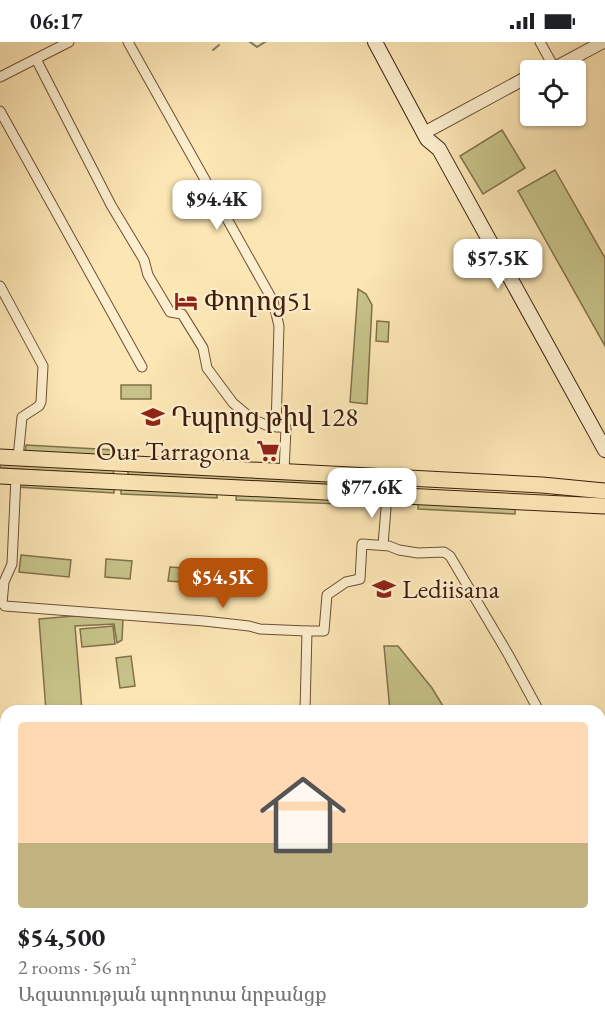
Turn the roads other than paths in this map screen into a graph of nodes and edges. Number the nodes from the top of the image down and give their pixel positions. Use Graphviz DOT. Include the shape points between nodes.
graph roads {
  1 [pos="69,42"];
  2 [pos="128,42"];
  3 [pos="375,42"];
  4 [pos="540,42"];
  5 [pos="592,42"];
  6 [pos="603,42"];
  7 [pos="36,59"];
  8 [pos="549,60"];
  9 [pos="565,60"];
  10 [pos="568,60"];
  11 [pos="0,77"];
  12 [pos="520,81"];
  13 [pos="520,88"];
  14 [pos="0,111"];
  15 [pos="426,136"];
  16 [pos="0,286"];
  17 [pos="142,367"];
  18 [pos="276,427"];
  19 [pos="605,450"];
  20 [pos="0,457"];
  21 [pos="18,458"];
  22 [pos="284,472"];
  23 [pos="0,476"];
  24 [pos="16,477"];
  25 [pos="542,486"];
  26 [pos="605,491"];
  27 [pos="387,496"];
  28 [pos="541,503"];
  29 [pos="605,506"];
  30 [pos="384,545"];
  31 [pos="307,631"];
  32 [pos="305,705"];
  33 [pos="535,705"];
  1 -- 7 [label="street"];
  2 -- 18 [label="street" via="273,301 279,326"];
  3 -- 15 [label="main road"];
  4 -- 8 [label="street"];
  5 -- 9 [label="street"];
  6 -- 10 [label="street"];
  7 -- 11 [label="street"];
  7 -- 18 [label="street" via="170,312 182,315 203,348 207,368 233,403 252,419"];
  12 -- 15 [label="street"];
  13 -- 15 [label="street"];
  14 -- 17 [label="street"];
  15 -- 19 [label="main road" via="440,149"];
  16 -- 21 [label="street" via="43,366 41,402 22,417"];
  18 -- 22 [label="street" via="286,428"];
  20 -- 21 [label="main road"];
  21 -- 22 [label="main road"];
  22 -- 25 [label="main road"];
  23 -- 24 [label="main road"];
  24 -- 27 [label="main road"];
  24 -- 31 [label="street" via="12,564 4,582 5,606"];
  25 -- 26 [label="main road"];
  25 -- 28 [label="main road"];
  27 -- 28 [label="main road"];
  27 -- 30 [label="street"];
  28 -- 29 [label="main road"];
  30 -- 31 [label="street" via="362,544 360,579 346,582 327,595 324,631"];
  30 -- 33 [label="street" via="450,556"];
  31 -- 32 [label="street"];
}
